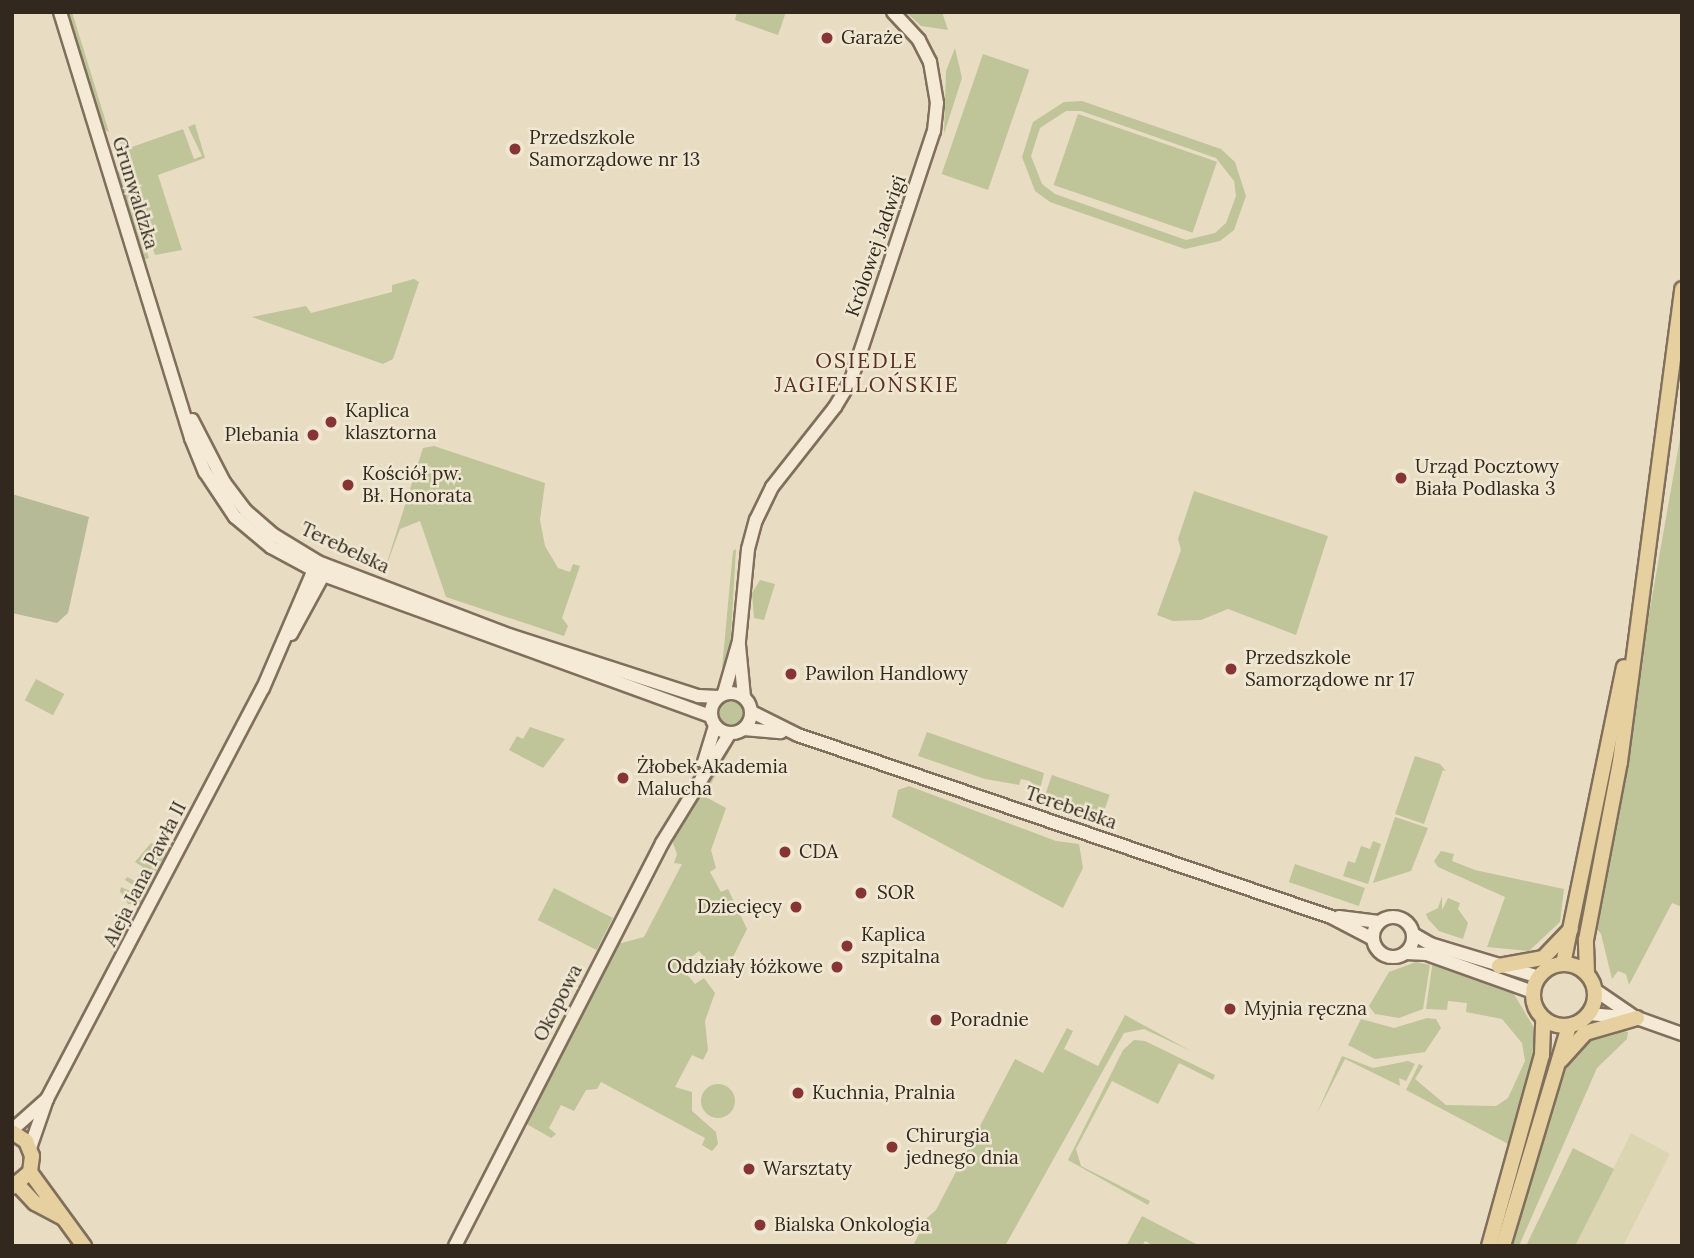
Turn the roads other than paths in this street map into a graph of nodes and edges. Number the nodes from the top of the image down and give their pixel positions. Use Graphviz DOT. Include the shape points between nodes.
graph roads {
  1 [pos="60,12"];
  2 [pos="893,12"];
  3 [pos="1682,289"];
  4 [pos="176,384"];
  5 [pos="271,547"];
  6 [pos="320,568"];
  7 [pos="1640,590"];
  8 [pos="300,592"];
  9 [pos="739,641"];
  10 [pos="272,664"];
  11 [pos="721,695"];
  12 [pos="744,697"];
  13 [pos="752,712"];
  14 [pos="713,721"];
  15 [pos="744,729"];
  16 [pos="730,733"];
  17 [pos="798,735"];
  18 [pos="698,779"];
  19 [pos="1331,917"];
  20 [pos="1379,922"];
  21 [pos="1572,928"];
  22 [pos="1413,934"];
  23 [pos="1373,939"];
  24 [pos="1406,953"];
  25 [pos="1563,964"];
  26 [pos="1499,966"];
  27 [pos="1587,973"];
  28 [pos="1539,977"];
  29 [pos="1595,990"];
  30 [pos="1533,992"];
  31 [pos="1588,1014"];
  32 [pos="1637,1018"];
  33 [pos="1543,1019"];
  34 [pos="1569,1026"];
  35 [pos="1682,1034"];
  36 [pos="1555,1070"];
  37 [pos="47,1099"];
  38 [pos="12,1131"];
  39 [pos="30,1148"];
  40 [pos="30,1172"];
  41 [pos="15,1186"];
  42 [pos="12,1200"];
  43 [pos="35,1203"];
  44 [pos="62,1218"];
  45 [pos="84,1246"];
  46 [pos="455,1246"];
  47 [pos="1489,1246"];
  48 [pos="1503,1246"];
  1 -- 4 [label="street, Grunwaldzka"];
  2 -- 9 [label="street, Królowej Jadwigi" via="919,40 930,62 936,95 934,131 851,380 772,487 756,520 748,549"];
  3 -- 7 [label="main road"];
  4 -- 5 [label="street, Terebelska" via="191,438 214,488 243,525"];
  4 -- 6 [label="street, Terebelska" via="234,497 262,526"];
  5 -- 6 [label="street, Terebelska"];
  5 -- 8 [label="street, Terebelska" via="292,568"];
  6 -- 8 [label="street, Aleja Jana Pawła II"];
  6 -- 10 [label="street, Aleja Jana Pawła II"];
  6 -- 11 [label="street, Terebelska" via="698,696"];
  6 -- 14 [label="street, Terebelska"];
  7 -- 21 [label="main road"];
  7 -- 27 [label="main road" via="1620,762 1586,940"];
  8 -- 10 [label="street, Aleja Jana Pawła II"];
  9 -- 11 [label="street, Królowej Jadwigi"];
  9 -- 12 [label="street, Królowej Jadwigi"];
  10 -- 37 [label="street, Aleja Jana Pawła II"];
  11 -- 12 [label="street"];
  11 -- 14 [label="street"];
  12 -- 13 [label="street"];
  13 -- 15 [label="street"];
  13 -- 17 [label="street, Terebelska"];
  14 -- 16 [label="street"];
  14 -- 18 [label="street, Okopowa"];
  15 -- 16 [label="street"];
  15 -- 17 [label="street, Terebelska"];
  16 -- 18 [label="street, Okopowa"];
  17 -- 19 [label="street, Terebelska"];
  18 -- 46 [label="street, Okopowa"];
  19 -- 20 [label="street, Terebelska"];
  19 -- 23 [label="street, Terebelska"];
  20 -- 22 [label="street" via="1398,917"];
  20 -- 23 [label="street"];
  21 -- 25 [label="main road"];
  21 -- 26 [label="main road" via="1543,958"];
  22 -- 24 [label="street"];
  22 -- 26 [label="street"];
  23 -- 24 [label="street" via="1384,955"];
  24 -- 30 [label="street" via="1427,954"];
  25 -- 27 [label="main road"];
  25 -- 28 [label="main road"];
  26 -- 28 [label="street"];
  27 -- 29 [label="main road"];
  28 -- 30 [label="main road"];
  29 -- 31 [label="main road"];
  29 -- 32 [label="street"];
  30 -- 33 [label="main road" via="1535,1009"];
  31 -- 32 [label="street"];
  31 -- 34 [label="main road"];
  32 -- 35 [label="street"];
  32 -- 36 [label="main road" via="1585,1033"];
  33 -- 34 [label="main road"];
  33 -- 47 [label="main road" via="1542,1055"];
  34 -- 36 [label="main road"];
  36 -- 48 [label="main road"];
  37 -- 38 [label="street, Aleja Jana Pawła II"];
  37 -- 39 [label="street, Aleja Jana Pawła II"];
  38 -- 39 [label="main road"];
  39 -- 40 [label="main road"];
  40 -- 41 [label="main road"];
  40 -- 44 [label="main road"];
  41 -- 43 [label="main road"];
  42 -- 43 [label="main road"];
  43 -- 44 [label="main road"];
  44 -- 45 [label="main road"];
}
